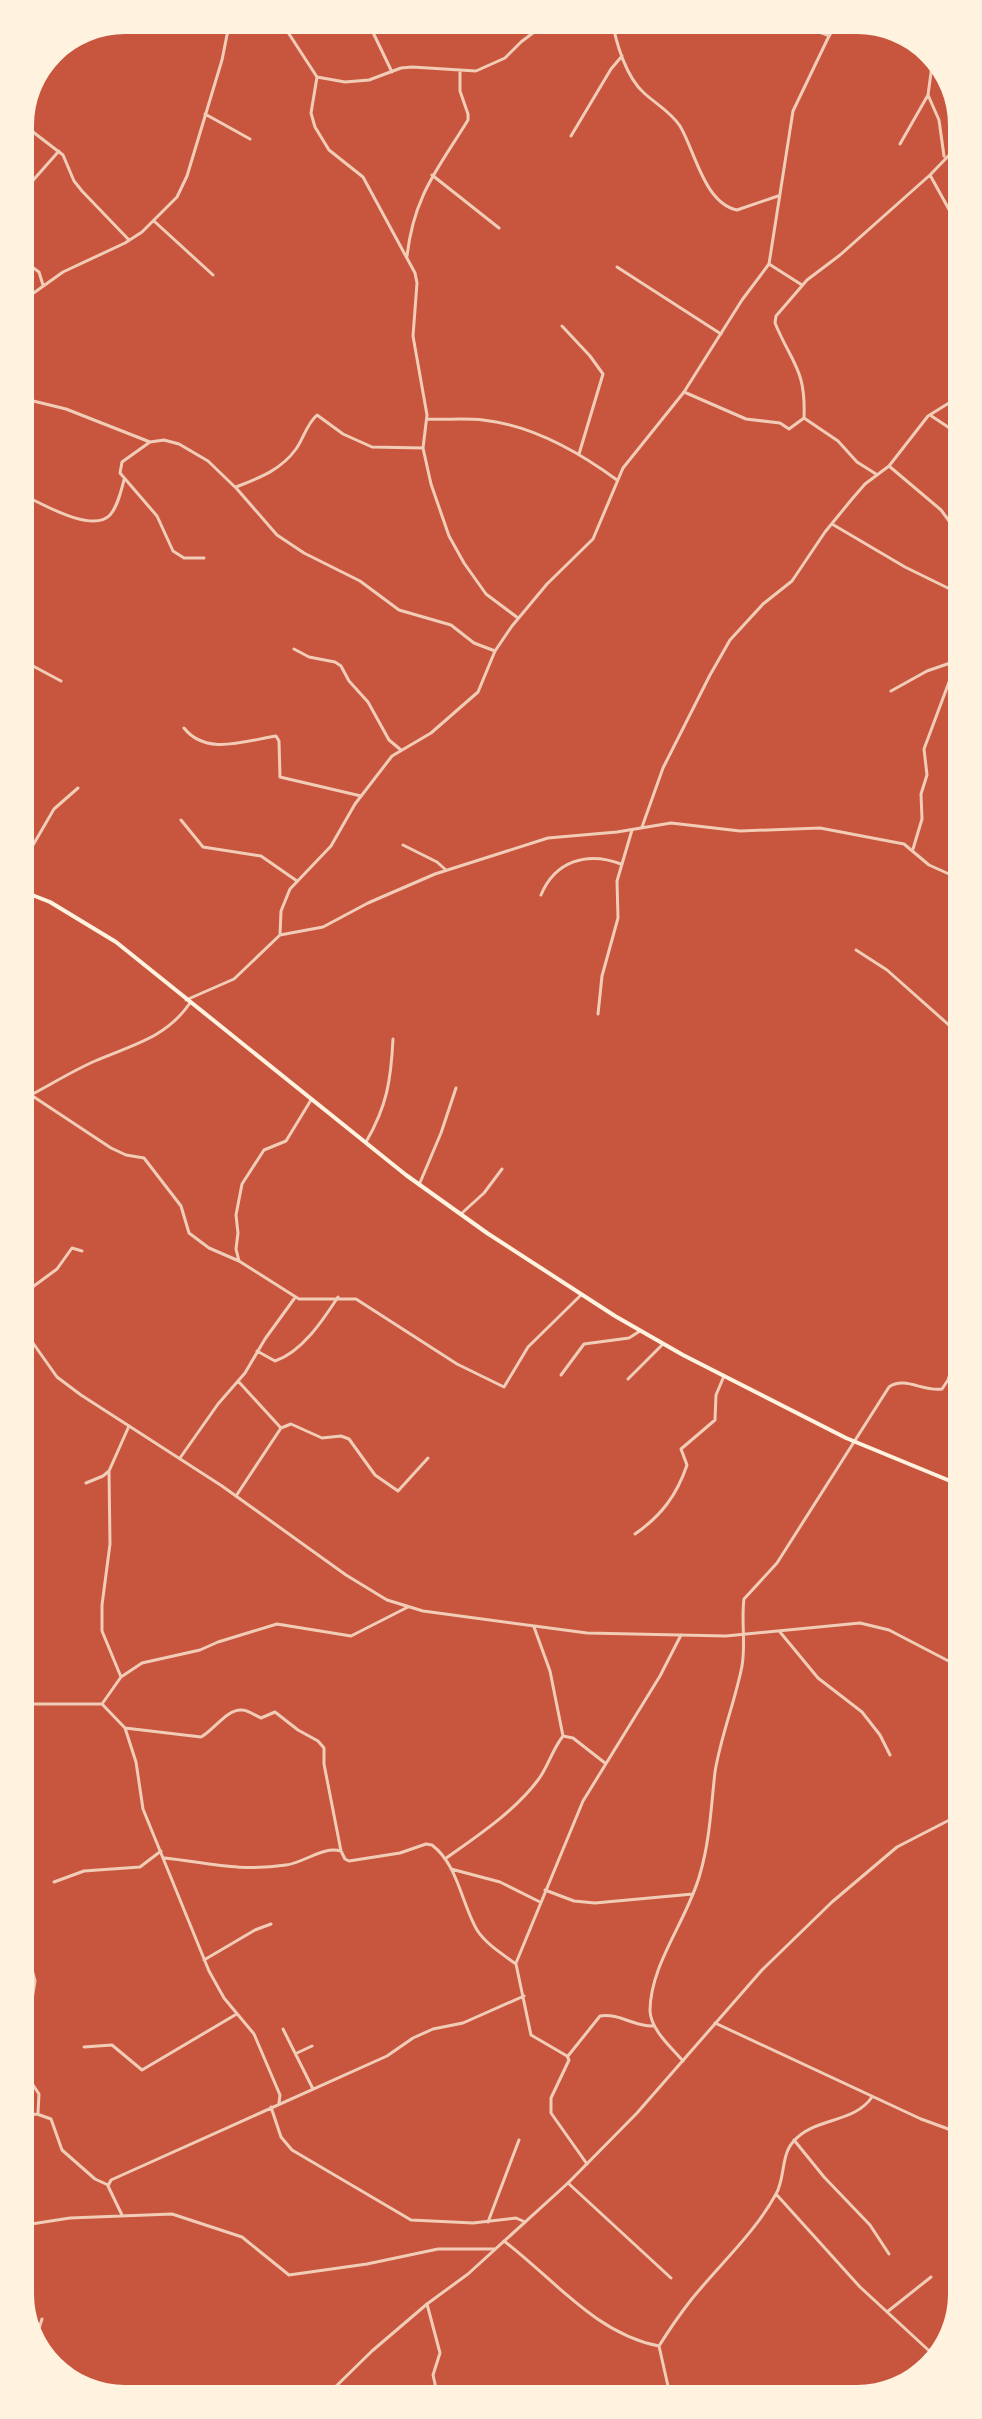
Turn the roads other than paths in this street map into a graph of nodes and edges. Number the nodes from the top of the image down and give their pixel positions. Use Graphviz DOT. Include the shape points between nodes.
graph roads {
  1 [pos="227,34"];
  2 [pos="289,34"];
  3 [pos="374,34"];
  4 [pos="532,34"];
  5 [pos="616,34"];
  6 [pos="825,34"];
  7 [pos="829,36"];
  8 [pos="622,56"];
  9 [pos="460,71"];
  10 [pos="392,72"];
  11 [pos="931,73"];
  12 [pos="317,77"];
  13 [pos="928,95"];
  14 [pos="204,113"];
  15 [pos="34,132"];
  16 [pos="571,136"];
  17 [pos="250,139"];
  18 [pos="900,144"];
  19 [pos="59,151"];
  20 [pos="948,155"];
  21 [pos="944,158"];
  22 [pos="432,175"];
  23 [pos="930,175"];
  24 [pos="34,179"];
  25 [pos="778,196"];
  26 [pos="948,208"];
  27 [pos="154,221"];
  28 [pos="499,228"];
  29 [pos="129,240"];
  30 [pos="407,256"];
  31 [pos="769,264"];
  32 [pos="34,267"];
  33 [pos="617,267"];
  34 [pos="213,275"];
  35 [pos="43,285"];
  36 [pos="802,285"];
  37 [pos="34,292"];
  38 [pos="562,326"];
  39 [pos="721,334"];
  40 [pos="684,392"];
  41 [pos="34,401"];
  42 [pos="948,404"];
  43 [pos="930,415"];
  44 [pos="804,418"];
  45 [pos="427,419"];
  46 [pos="948,427"];
  47 [pos="150,442"];
  48 [pos="423,448"];
  49 [pos="579,454"];
  50 [pos="889,466"];
  51 [pos="877,474"];
  52 [pos="124,480"];
  53 [pos="617,480"];
  54 [pos="236,487"];
  55 [pos="34,499"];
  56 [pos="948,519"];
  57 [pos="832,524"];
  58 [pos="204,558"];
  59 [pos="948,588"];
  60 [pos="518,618"];
  61 [pos="294,649"];
  62 [pos="495,651"];
  63 [pos="948,663"];
  64 [pos="34,667"];
  65 [pos="61,681"];
  66 [pos="948,684"];
  67 [pos="891,691"];
  68 [pos="184,728"];
  69 [pos="401,750"];
  70 [pos="78,788"];
  71 [pos="361,796"];
  72 [pos="181,820"];
  73 [pos="642,827"];
  74 [pos="632,830"];
  75 [pos="34,843"];
  76 [pos="403,845"];
  77 [pos="913,849"];
  78 [pos="621,864"];
  79 [pos="446,870"];
  80 [pos="948,874"];
  81 [pos="297,881"];
  82 [pos="541,895"];
  83 [pos="34,896"];
  84 [pos="280,935"];
  85 [pos="856,950"];
  86 [pos="188,1002"];
  87 [pos="598,1014"];
  88 [pos="948,1024"];
  89 [pos="393,1039"];
  90 [pos="456,1088"];
  91 [pos="34,1093"];
  92 [pos="34,1097"];
  93 [pos="312,1099"];
  94 [pos="365,1142"];
  95 [pos="502,1169"];
  96 [pos="419,1185"];
  97 [pos="460,1214"];
  98 [pos="82,1251"];
  99 [pos="239,1261"];
  100 [pos="34,1286"];
  101 [pos="581,1295"];
  102 [pos="338,1297"];
  103 [pos="296,1298"];
  104 [pos="640,1331"];
  105 [pos="663,1344"];
  106 [pos="34,1345"];
  107 [pos="257,1351"];
  108 [pos="561,1375"];
  109 [pos="724,1376"];
  110 [pos="948,1378"];
  111 [pos="628,1379"];
  112 [pos="238,1381"];
  113 [pos="129,1426"];
  114 [pos="281,1428"];
  115 [pos="856,1441"];
  116 [pos="180,1458"];
  117 [pos="428,1458"];
  118 [pos="109,1471"];
  119 [pos="948,1480"];
  120 [pos="86,1483"];
  121 [pos="236,1496"];
  122 [pos="635,1534"];
  123 [pos="408,1607"];
  124 [pos="534,1627"];
  125 [pos="780,1632"];
  126 [pos="681,1635"];
  127 [pos="744,1635"];
  128 [pos="948,1661"];
  129 [pos="121,1677"];
  130 [pos="34,1704"];
  131 [pos="102,1704"];
  132 [pos="125,1728"];
  133 [pos="563,1736"];
  134 [pos="890,1755"];
  135 [pos="605,1763"];
  136 [pos="948,1821"];
  137 [pos="161,1851"];
  138 [pos="341,1851"];
  139 [pos="165,1858"];
  140 [pos="445,1859"];
  141 [pos="451,1869"];
  142 [pos="54,1882"];
  143 [pos="545,1890"];
  144 [pos="693,1894"];
  145 [pos="542,1903"];
  146 [pos="271,1924"];
  147 [pos="204,1960"];
  148 [pos="516,1964"];
  149 [pos="524,1996"];
  150 [pos="236,2014"];
  151 [pos="715,2023"];
  152 [pos="654,2026"];
  153 [pos="283,2029"];
  154 [pos="312,2046"];
  155 [pos="84,2047"];
  156 [pos="297,2054"];
  157 [pos="567,2056"];
  158 [pos="683,2061"];
  159 [pos="34,2086"];
  160 [pos="313,2089"];
  161 [pos="872,2096"];
  162 [pos="279,2103"];
  163 [pos="271,2107"];
  164 [pos="34,2114"];
  165 [pos="37,2114"];
  166 [pos="948,2128"];
  167 [pos="519,2140"];
  168 [pos="794,2140"];
  169 [pos="587,2164"];
  170 [pos="568,2183"];
  171 [pos="108,2185"];
  172 [pos="776,2194"];
  173 [pos="122,2215"];
  174 [pos="488,2222"];
  175 [pos="525,2222"];
  176 [pos="34,2224"];
  177 [pos="504,2241"];
  178 [pos="495,2249"];
  179 [pos="889,2254"];
  180 [pos="931,2277"];
  181 [pos="671,2278"];
  182 [pos="427,2304"];
  183 [pos="887,2312"];
  184 [pos="42,2319"];
  185 [pos="40,2326"];
  186 [pos="659,2346"];
  187 [pos="928,2350"];
  188 [pos="337,2385"];
  189 [pos="435,2385"];
  190 [pos="668,2385"];
  1 -- 14 [label="street"];
  2 -- 12 [label="street"];
  3 -- 10 [label="street"];
  4 -- 9 [label="street" via="492,66"];
  5 -- 8 [label="street"];
  6 -- 7 [label="street"];
  7 -- 25 [label="street" via="793,111"];
  8 -- 16 [label="street"];
  8 -- 25 [label="street" via="638,86 678,124 709,187 726,206 743,210"];
  9 -- 10 [label="street" via="412,67"];
  9 -- 22 [label="street" via="468,120"];
  10 -- 12 [label="street" via="354,82"];
  11 -- 13 [label="street"];
  12 -- 30 [label="street" via="311,113 322,141 363,177"];
  13 -- 18 [label="street"];
  13 -- 21 [label="street" via="939,120"];
  14 -- 17 [label="street"];
  14 -- 27 [label="street" via="184,183"];
  15 -- 19 [label="street"];
  19 -- 24 [label="street"];
  19 -- 29 [label="street" via="82,191"];
  20 -- 21 [label="street"];
  21 -- 23 [label="street"];
  22 -- 28 [label="street"];
  22 -- 30 [label="street"];
  23 -- 26 [label="street"];
  23 -- 36 [label="street"];
  25 -- 31 [label="street"];
  27 -- 29 [label="street"];
  27 -- 34 [label="street"];
  29 -- 35 [label="street"];
  30 -- 45 [label="street" via="417,283 413,336"];
  31 -- 36 [label="street"];
  31 -- 39 [label="street"];
  32 -- 35 [label="street"];
  33 -- 39 [label="street"];
  35 -- 37 [label="street"];
  36 -- 44 [label="street" via="775,319 800,372"];
  38 -- 49 [label="street" via="603,374"];
  39 -- 40 [label="street"];
  40 -- 44 [label="street" via="736,415 789,429"];
  40 -- 53 [label="street"];
  41 -- 47 [label="street"];
  42 -- 43 [label="street"];
  43 -- 46 [label="street"];
  43 -- 50 [label="street"];
  44 -- 51 [label="street"];
  45 -- 48 [label="street"];
  45 -- 49 [label="street" via="514,426"];
  47 -- 52 [label="street" via="122,462"];
  47 -- 54 [label="street" via="179,444"];
  48 -- 54 [label="street" via="372,447 317,415 294,451 270,474"];
  48 -- 60 [label="street" via="456,549 486,594"];
  49 -- 53 [label="street"];
  50 -- 51 [label="street"];
  50 -- 56 [label="street"];
  51 -- 57 [label="street"];
  52 -- 55 [label="street" via="111,514 102,520 90,522"];
  52 -- 58 [label="street" via="157,516 173,551 184,558"];
  53 -- 60 [label="street" via="593,539"];
  54 -- 62 [label="street" via="287,542 360,581 399,610 451,625"];
  57 -- 59 [label="street"];
  57 -- 73 [label="street" via="792,581 763,604 723,652 663,768"];
  60 -- 62 [label="street"];
  61 -- 69 [label="street" via="341,666"];
  62 -- 69 [label="street" via="478,692 431,733"];
  63 -- 67 [label="street"];
  64 -- 65 [label="street"];
  66 -- 77 [label="street" via="924,749 927,775"];
  68 -- 71 [label="street" via="195,740 211,745 276,736 280,777"];
  69 -- 71 [label="street"];
  70 -- 75 [label="street" via="54,809"];
  71 -- 81 [label="street" via="331,846"];
  72 -- 81 [label="street" via="203,847 261,856"];
  73 -- 74 [label="street"];
  73 -- 77 [label="street" via="678,823 740,831 820,828"];
  74 -- 78 [label="street"];
  74 -- 79 [label="street" via="548,838"];
  76 -- 79 [label="street"];
  77 -- 80 [label="street"];
  78 -- 82 [label="street" via="598,857 573,863 553,874"];
  78 -- 87 [label="street" via="618,918"];
  79 -- 84 [label="street" via="334,923"];
  81 -- 84 [label="street" via="281,911"];
  83 -- 86 [label="main road" via="116,942"];
  84 -- 86 [label="street" via="241,975"];
  85 -- 88 [label="street"];
  86 -- 91 [label="street" via="177,1021 159,1034"];
  86 -- 93 [label="main road"];
  89 -- 94 [label="street" via="388,1093"];
  90 -- 96 [label="street"];
  92 -- 99 [label="street" via="111,1148 144,1158 181,1206 189,1233"];
  93 -- 94 [label="main road"];
  93 -- 99 [label="street" via="286,1141 264,1150 242,1184 236,1215"];
  94 -- 96 [label="main road"];
  95 -- 97 [label="street"];
  96 -- 97 [label="main road"];
  97 -- 101 [label="main road"];
  98 -- 100 [label="street" via="72,1248 57,1269"];
  99 -- 103 [label="street"];
  101 -- 102 [label="street" via="528,1347 504,1387 465,1369 356,1299"];
  101 -- 104 [label="main road"];
  102 -- 103 [label="street"];
  102 -- 107 [label="street" via="284,1358 275,1361"];
  103 -- 107 [label="street"];
  104 -- 105 [label="main road"];
  104 -- 108 [label="street" via="629,1338 584,1344"];
  105 -- 109 [label="main road"];
  105 -- 111 [label="street"];
  106 -- 113 [label="street" via="57,1377"];
  107 -- 112 [label="street"];
  109 -- 115 [label="main road"];
  109 -- 122 [label="street" via="716,1395 715,1420 681,1449 687,1468 674,1495 657,1518"];
  110 -- 115 [label="street" via="945,1386 934,1390 897,1382 889,1387"];
  112 -- 114 [label="street"];
  112 -- 116 [label="street"];
  113 -- 116 [label="street"];
  113 -- 118 [label="street"];
  114 -- 117 [label="street" via="291,1424 322,1438 349,1439 375,1475 398,1491"];
  114 -- 121 [label="street"];
  115 -- 119 [label="main road"];
  115 -- 127 [label="street" via="777,1563 746,1595"];
  116 -- 121 [label="street"];
  118 -- 120 [label="street"];
  118 -- 129 [label="street" via="110,1544 102,1631"];
  121 -- 123 [label="street" via="371,1592"];
  123 -- 124 [label="street"];
  123 -- 129 [label="street" via="345,1636 267,1626 142,1663"];
  124 -- 126 [label="street"];
  124 -- 133 [label="street" via="550,1671"];
  125 -- 127 [label="street"];
  125 -- 128 [label="street" via="840,1623 877,1626"];
  125 -- 134 [label="street" via="818,1678 862,1712"];
  126 -- 127 [label="street"];
  126 -- 135 [label="street"];
  127 -- 144 [label="street" via="742,1665 717,1762 709,1839"];
  129 -- 131 [label="street"];
  130 -- 131 [label="street"];
  131 -- 132 [label="street"];
  132 -- 137 [label="street" via="143,1809"];
  132 -- 138 [label="street" via="201,1737 234,1711 261,1718 275,1712 324,1748"];
  133 -- 135 [label="street"];
  133 -- 140 [label="street" via="539,1779"];
  135 -- 143 [label="street"];
  136 -- 151 [label="street" via="873,1865 762,1970"];
  137 -- 139 [label="street"];
  137 -- 142 [label="street" via="140,1867 84,1871"];
  138 -- 139 [label="street" via="290,1865 248,1868"];
  138 -- 140 [label="street" via="349,1861 426,1844"];
  139 -- 147 [label="street"];
  140 -- 141 [label="street"];
  141 -- 145 [label="street" via="500,1882"];
  141 -- 148 [label="street" via="478,1932"];
  143 -- 144 [label="street" via="595,1903"];
  143 -- 145 [label="street"];
  144 -- 152 [label="street" via="662,1963 651,2002"];
  145 -- 148 [label="street"];
  146 -- 147 [label="street"];
  147 -- 150 [label="street"];
  148 -- 149 [label="street"];
  149 -- 157 [label="street" via="531,2035"];
  149 -- 160 [label="street" via="423,2034"];
  150 -- 155 [label="street" via="142,2070 112,2045"];
  150 -- 162 [label="street" via="254,2034"];
  151 -- 158 [label="street"];
  151 -- 161 [label="street"];
  152 -- 157 [label="street" via="641,2027 618,2015 600,2016"];
  152 -- 158 [label="street"];
  153 -- 156 [label="street"];
  154 -- 156 [label="street"];
  156 -- 160 [label="street"];
  157 -- 169 [label="street" via="551,2098 551,2113"];
  158 -- 169 [label="street"];
  159 -- 165 [label="street" via="39,2094"];
  160 -- 162 [label="street"];
  161 -- 166 [label="street"];
  161 -- 168 [label="street" via="862,2109"];
  162 -- 163 [label="street"];
  163 -- 171 [label="street"];
  163 -- 174 [label="street" via="281,2137 292,2150 404,2217 419,2222"];
  164 -- 165 [label="street"];
  165 -- 171 [label="street" via="51,2119 62,2150"];
  167 -- 174 [label="street"];
  168 -- 172 [label="street"];
  168 -- 179 [label="street"];
  169 -- 170 [label="street"];
  170 -- 175 [label="street"];
  170 -- 181 [label="street"];
  171 -- 173 [label="street"];
  172 -- 183 [label="street"];
  172 -- 186 [label="street"];
  173 -- 176 [label="street"];
  173 -- 178 [label="street" via="172,2214 242,2237 289,2275 438,2249"];
  174 -- 175 [label="street"];
  175 -- 177 [label="street"];
  177 -- 178 [label="street"];
  177 -- 186 [label="street" via="614,2331"];
  178 -- 182 [label="street"];
  180 -- 183 [label="street"];
  182 -- 188 [label="street"];
  182 -- 189 [label="street" via="440,2353"];
  183 -- 187 [label="street"];
  184 -- 185 [label="street"];
  186 -- 190 [label="street"];
}
